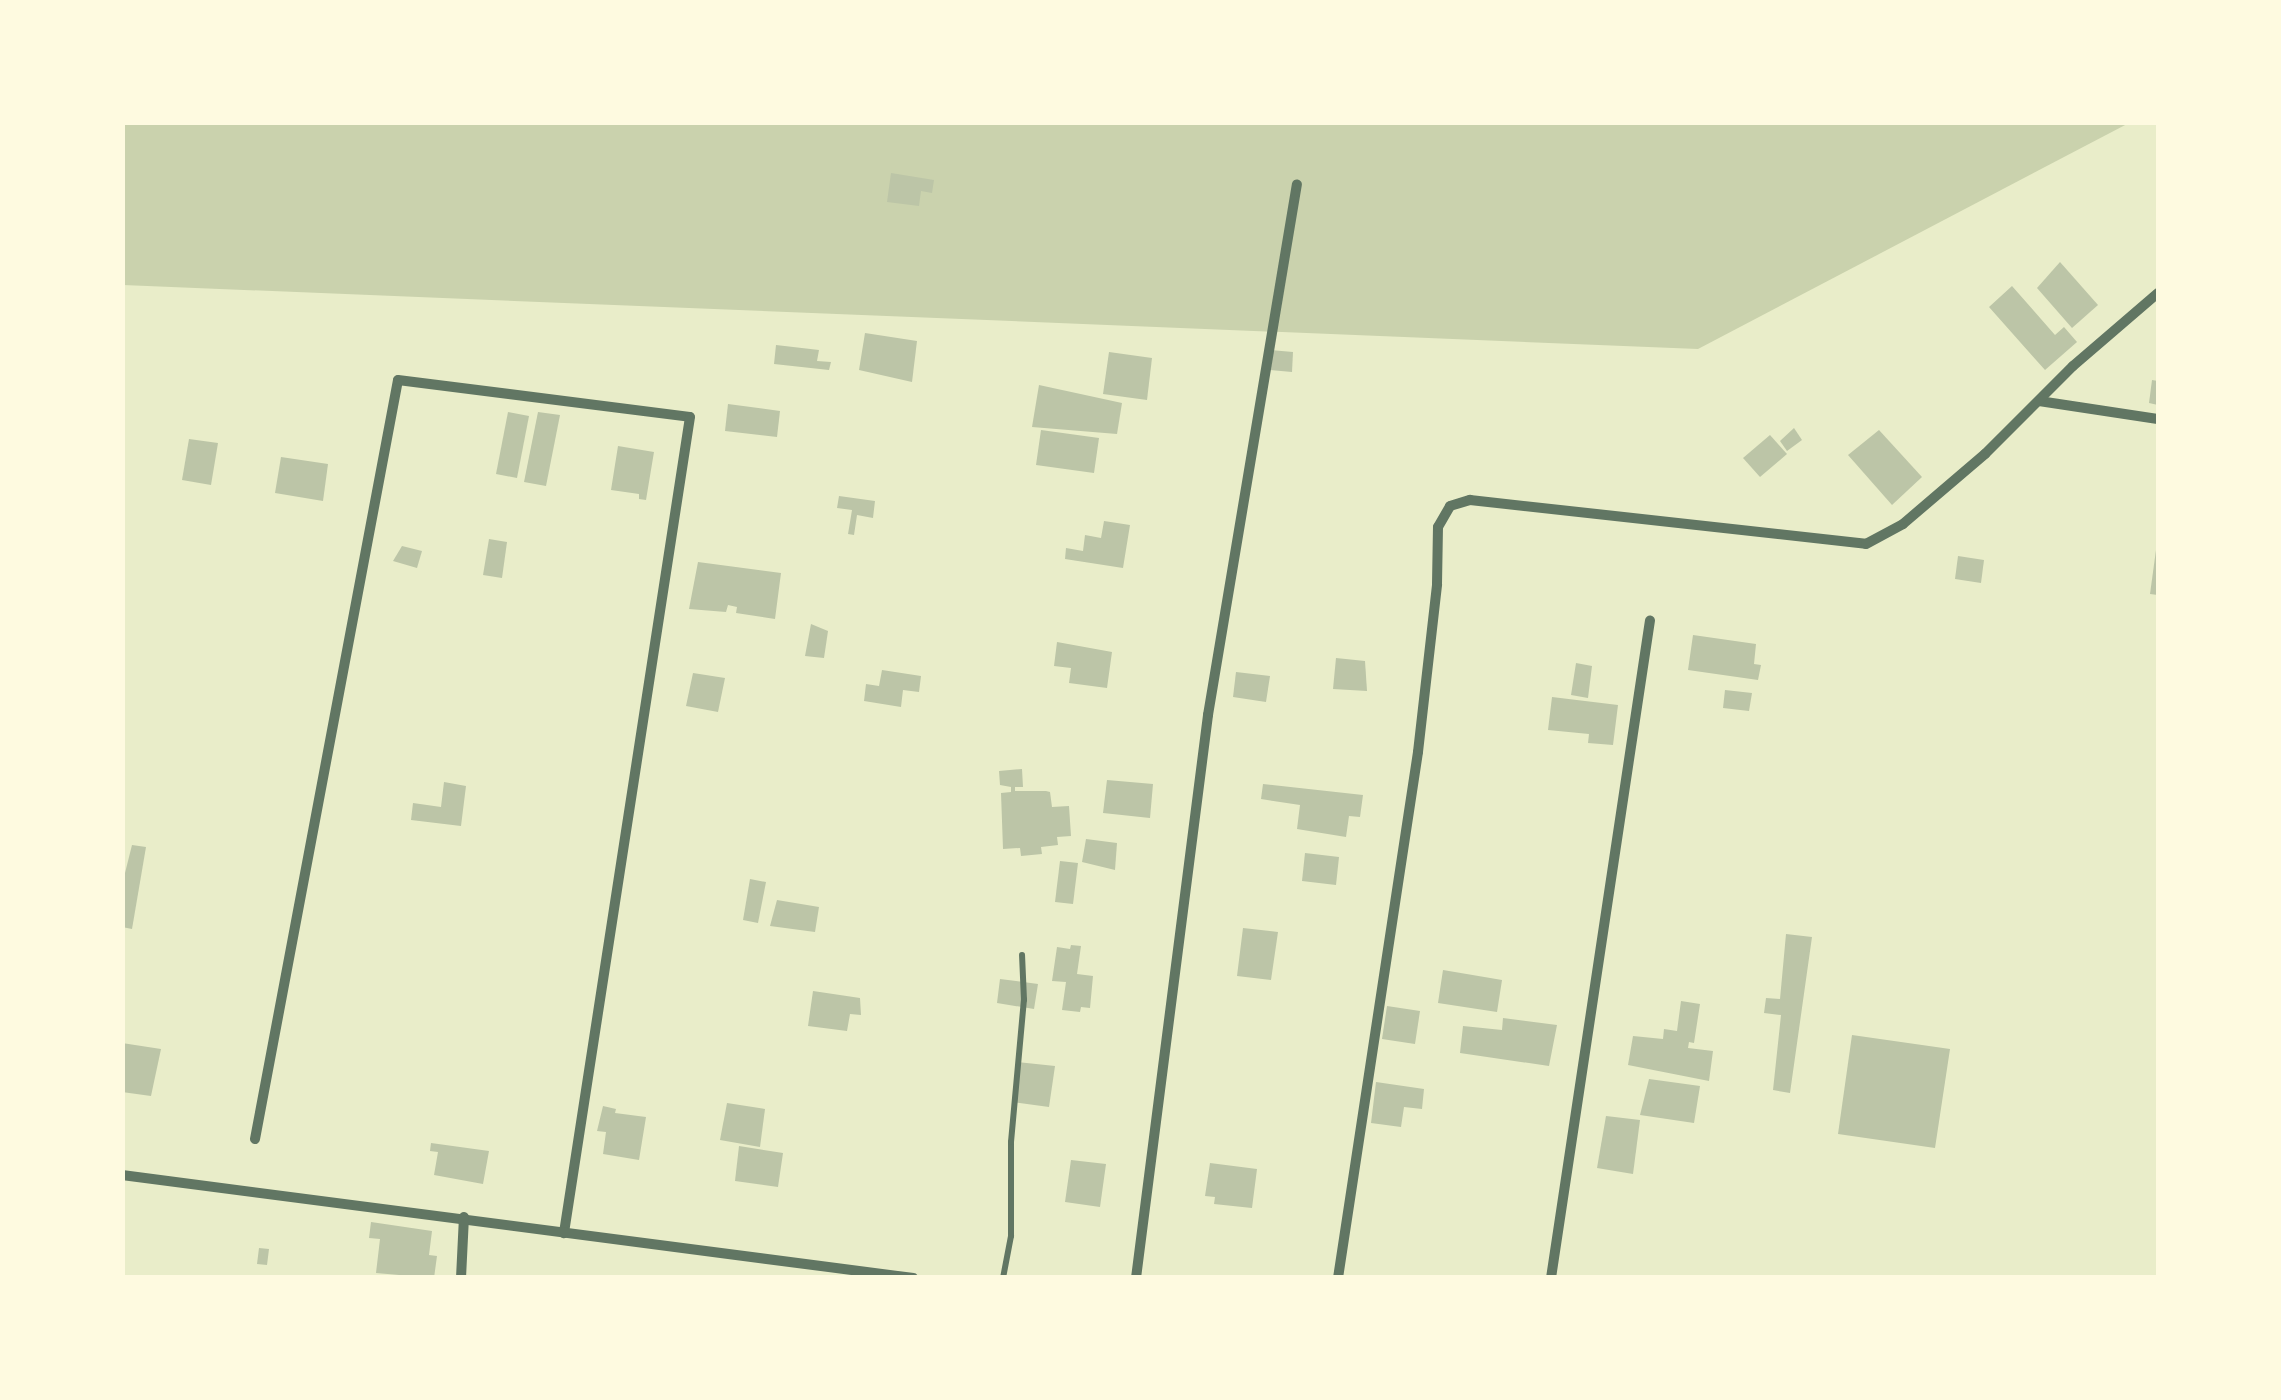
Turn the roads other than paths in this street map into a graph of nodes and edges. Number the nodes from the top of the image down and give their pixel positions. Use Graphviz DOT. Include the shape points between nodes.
graph roads {
  1 [pos="1297,184"];
  2 [pos="2158,292"];
  3 [pos="2039,401"];
  4 [pos="2158,419"];
  5 [pos="1650,620"];
  6 [pos="1022,954"];
  7 [pos="255,1140"];
  8 [pos="122,1175"];
  9 [pos="464,1216"];
  10 [pos="564,1233"];
  11 [pos="895,1276"];
  12 [pos="461,1278"];
  13 [pos="913,1278"];
  14 [pos="1002,1278"];
  15 [pos="1136,1278"];
  16 [pos="1338,1278"];
  17 [pos="1551,1278"];
  1 -- 15 [label="street" via="1208,715"];
  2 -- 3 [label="street"];
  3 -- 4 [label="street"];
  3 -- 16 [label="street" via="1903,524 1866,544 1470,500 1450,506 1438,527 1418,752"];
  5 -- 17 [label="street"];
  6 -- 14 [label="lane" via="1011,1236"];
  7 -- 10 [label="street" via="398,380 690,417"];
  8 -- 9 [label="street"];
  9 -- 10 [label="street"];
  9 -- 12 [label="street"];
  10 -- 11 [label="street"];
  11 -- 13 [label="street"];
}
